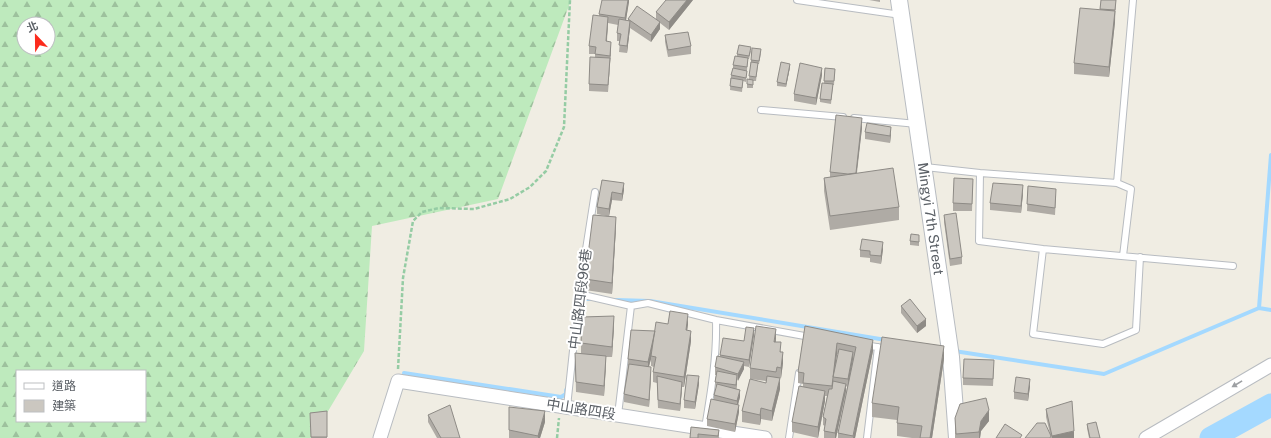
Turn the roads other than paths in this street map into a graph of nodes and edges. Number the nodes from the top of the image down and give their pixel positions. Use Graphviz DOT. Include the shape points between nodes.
graph roads {
  1 [pos="797,0"];
  2 [pos="1133,0"];
  3 [pos="900,7"];
  4 [pos="761,110"];
  5 [pos="917,124"];
  6 [pos="923,167"];
  7 [pos="980,173"];
  8 [pos="1117,183"];
  9 [pos="595,192"];
  10 [pos="1043,249"];
  11 [pos="1123,256"];
  12 [pos="1140,257"];
  13 [pos="1233,266"];
  14 [pos="579,294"];
  15 [pos="631,306"];
  16 [pos="716,320"];
  17 [pos="804,336"];
  18 [pos="819,338"];
  19 [pos="803,344"];
  20 [pos="856,344"];
  21 [pos="878,347"];
  22 [pos="893,349"];
  23 [pos="1271,365"];
  24 [pos="800,367"];
  25 [pos="564,406"];
  26 [pos="618,415"];
  27 [pos="705,428"];
  28 [pos="380,438"];
  29 [pos="765,438"];
  30 [pos="789,438"];
  31 [pos="867,438"];
  32 [pos="958,438"];
  33 [pos="1146,438"];
  1 -- 3 [label="lane"];
  2 -- 8 [label="lane"];
  3 -- 5 [label="street, Mingyi 7th Street"];
  4 -- 5 [label="lane"];
  5 -- 6 [label="street, Mingyi 7th Street"];
  6 -- 7 [label="lane"];
  6 -- 32 [label="street, Mingyi 7th Street"];
  7 -- 8 [label="lane"];
  7 -- 10 [label="lane" via="978,241"];
  8 -- 11 [label="lane" via="1131,189"];
  9 -- 14 [label="lane, 中山路四段96巷"];
  10 -- 11 [label="lane"];
  10 -- 12 [label="lane" via="1033,334 1103,344 1136,330"];
  11 -- 12 [label="lane"];
  12 -- 13 [label="lane"];
  14 -- 15 [label="lane"];
  14 -- 25 [label="lane, 中山路四段96巷"];
  15 -- 16 [label="lane" via="648,304"];
  15 -- 26 [label="lane"];
  16 -- 17 [label="lane"];
  16 -- 27 [label="lane" via="715,364"];
  17 -- 18 [label="lane"];
  17 -- 19 [label="lane"];
  20 -- 21 [label="lane"];
  21 -- 22 [label="lane"];
  21 -- 31 [label="lane"];
  23 -- 33 [label="street, one-way"];
  24 -- 30 [label="lane"];
  25 -- 26 [label="street, 中山路四段"];
  25 -- 28 [label="street, 中山路四段" via="398,381"];
  26 -- 27 [label="street, 中山路四段"];
  27 -- 29 [label="street, 中山路四段"];
}
